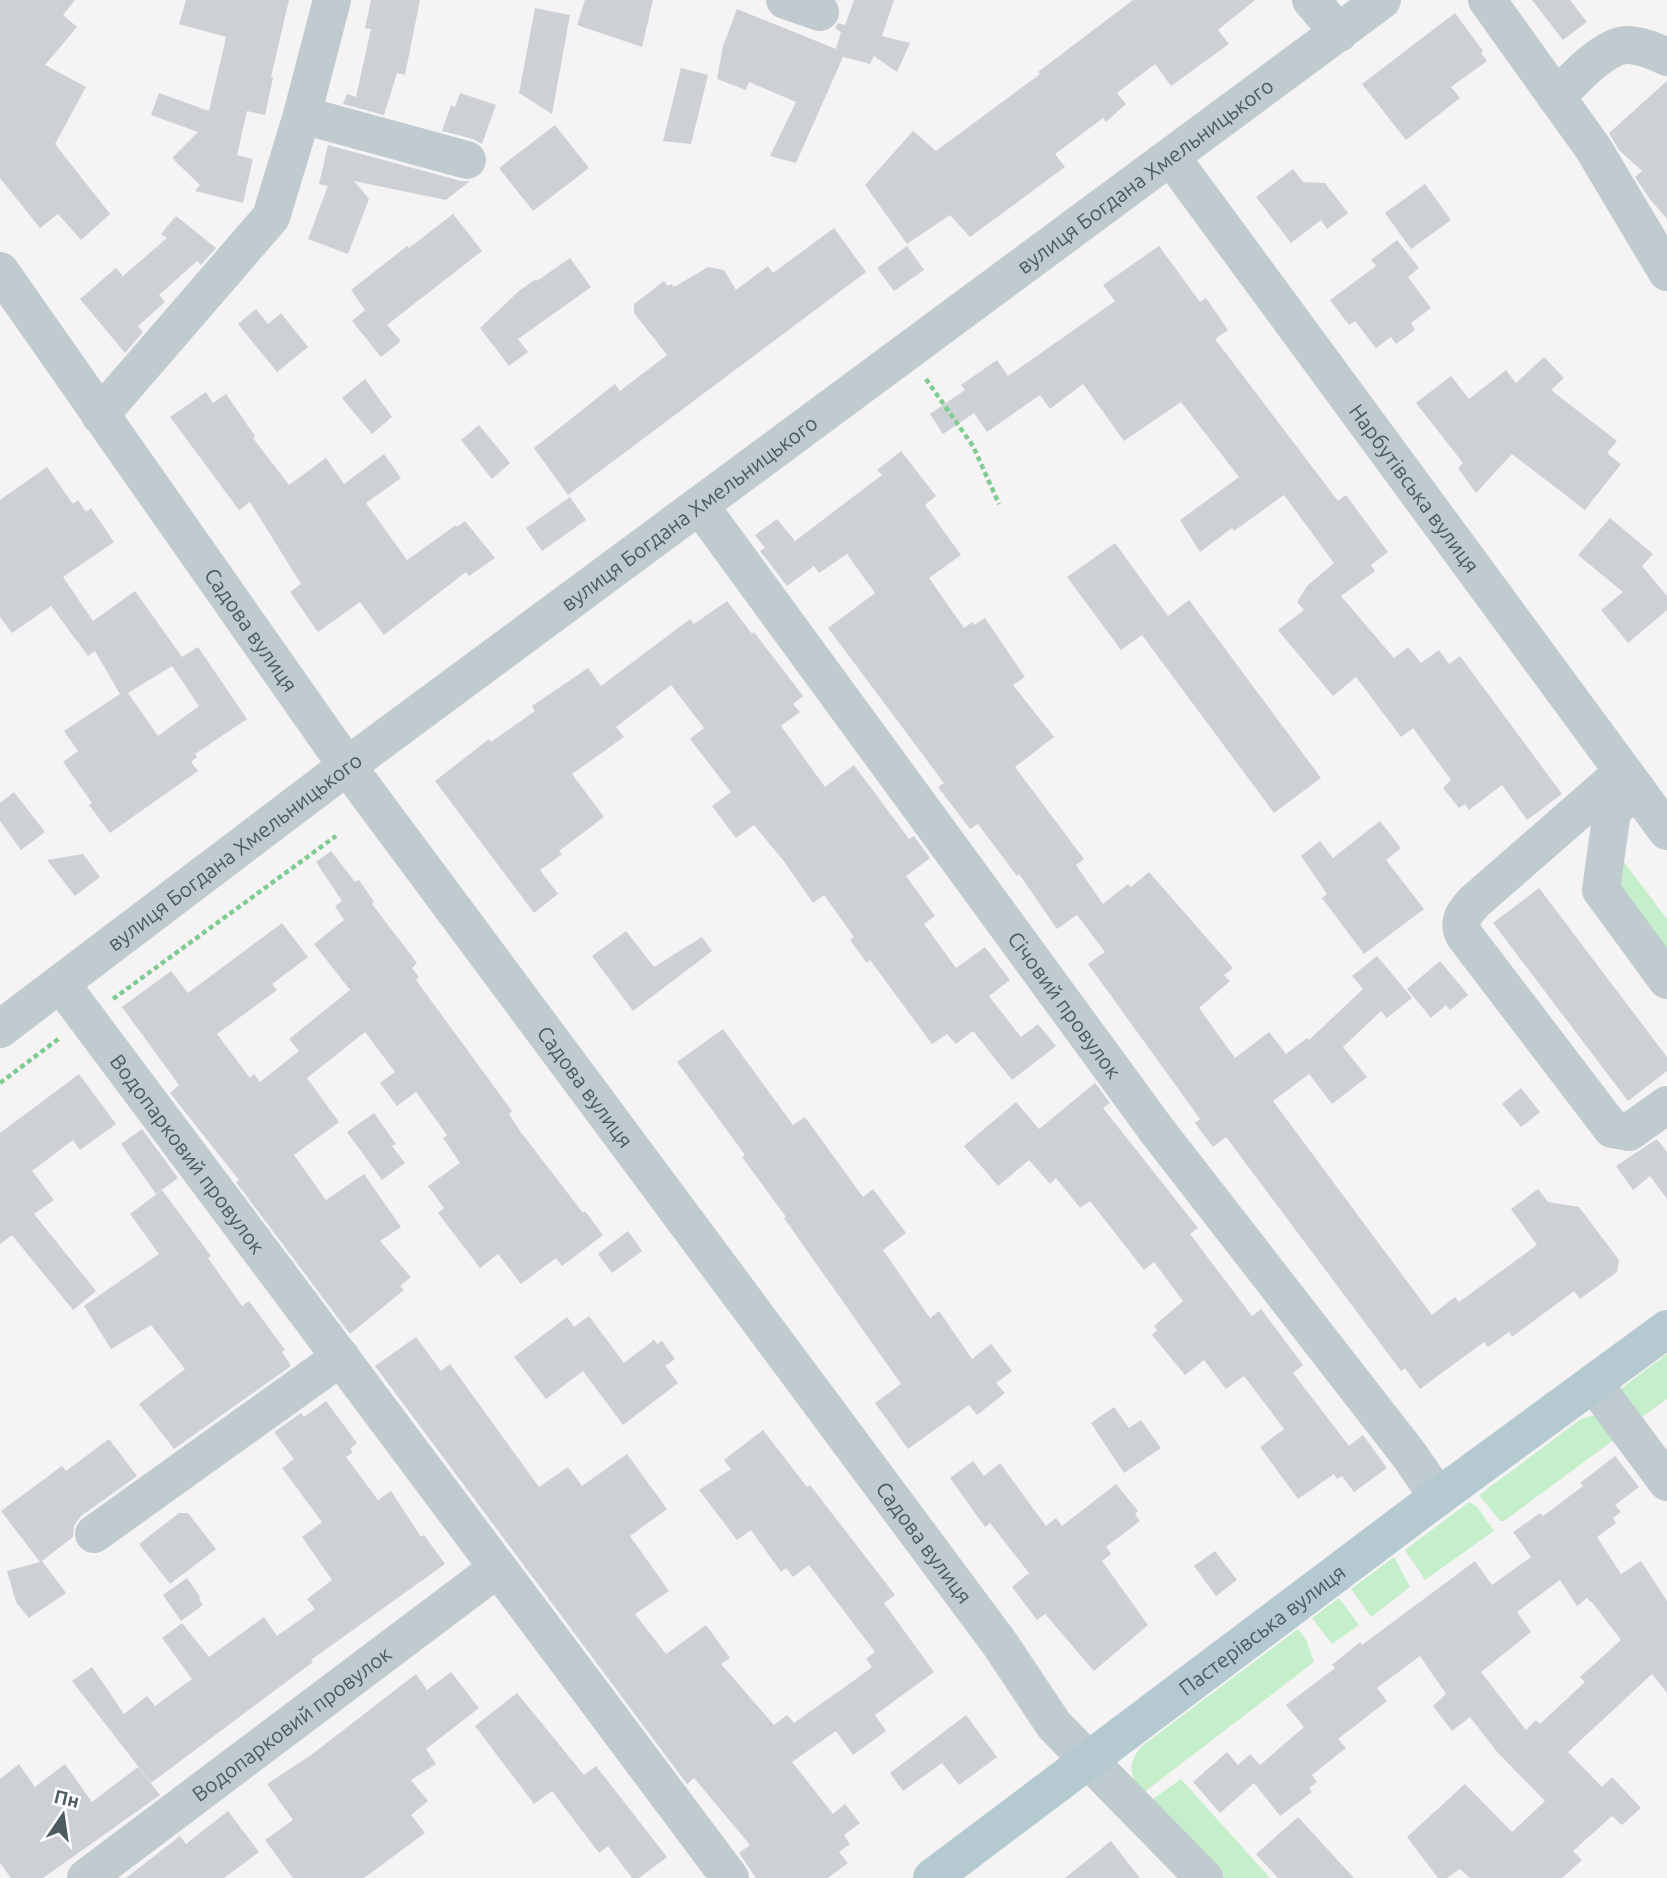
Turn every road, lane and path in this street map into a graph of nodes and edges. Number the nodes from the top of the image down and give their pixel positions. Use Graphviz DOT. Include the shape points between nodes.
graph roads {
  1 [pos="332,0"];
  2 [pos="785,0"];
  3 [pos="1311,0"];
  4 [pos="1382,0"];
  5 [pos="1487,0"];
  6 [pos="820,12"];
  7 [pos="1339,33"];
  8 [pos="1667,57"];
  9 [pos="1556,97"];
  10 [pos="302,115"];
  11 [pos="1171,157"];
  12 [pos="467,160"];
  13 [pos="0,271"];
  14 [pos="1667,272"];
  15 [pos="905,351"];
  16 [pos="100,415"];
  17 [pos="999,504"];
  18 [pos="700,506"];
  19 [pos="347,766"];
  20 [pos="1629,780"];
  21 [pos="1664,821"];
  22 [pos="336,836"];
  23 [pos="1667,980"];
  24 [pos="61,984"];
  25 [pos="87,1018"];
  26 [pos="0,1030"];
  27 [pos="0,1083"];
  28 [pos="1667,1105"];
  29 [pos="1667,1329"];
  30 [pos="341,1357"];
  31 [pos="1594,1384"];
  32 [pos="1667,1482"];
  33 [pos="1438,1497"];
  34 [pos="94,1534"];
  35 [pos="498,1568"];
  36 [pos="1089,1760"];
  37 [pos="86,1878"];
  38 [pos="730,1878"];
  39 [pos="932,1878"];
  40 [pos="1204,1878"];
  1 -- 10 [label="street"];
  2 -- 6 [label="street"];
  3 -- 7 [label="street"];
  4 -- 7 [label="street, вулиця Богдана Хмельницького"];
  5 -- 9 [label="street"];
  7 -- 11 [label="street, вулиця Богдана Хмельницького"];
  8 -- 9 [label="street" via="1625,45 1601,55"];
  9 -- 14 [label="street" via="1593,148"];
  10 -- 12 [label="street"];
  10 -- 16 [label="street" via="271,217"];
  11 -- 15 [label="street, вулиця Богдана Хмельницького"];
  11 -- 20 [label="street, Нарбутівська вулиця"];
  13 -- 16 [label="street, Садова вулиця"];
  15 -- 17 [label="path" via="973,446"];
  15 -- 18 [label="street, вулиця Богдана Хмельницького"];
  16 -- 19 [label="street, Садова вулиця"];
  18 -- 19 [label="street, вулиця Богдана Хмельницького"];
  18 -- 33 [label="street, Січовий провулок" via="1157,1132"];
  19 -- 24 [label="street, вулиця Богдана Хмельницького"];
  19 -- 36 [label="street, Садова вулиця" via="992,1633 1054,1725"];
  20 -- 21 [label="street, Нарбутівська вулиця"];
  20 -- 23 [label="street" via="1612,811 1601,890"];
  20 -- 28 [label="street" via="1474,901 1461,925 1464,935 1612,1129 1629,1132"];
  22 -- 25 [label="path"];
  24 -- 25 [label="street, Водопарковий провулок"];
  24 -- 26 [label="street, вулиця Богдана Хмельницького"];
  25 -- 27 [label="path"];
  25 -- 30 [label="street, Водопарковий провулок"];
  29 -- 31 [label="main road, Пастерівська вулиця"];
  30 -- 34 [label="street"];
  30 -- 35 [label="street, Водопарковий провулок"];
  31 -- 32 [label="street"];
  31 -- 33 [label="main road, Пастерівська вулиця"];
  33 -- 36 [label="main road, Пастерівська вулиця"];
  35 -- 37 [label="street, Водопарковий провулок"];
  35 -- 38 [label="street, Водопарковий провулок"];
  36 -- 39 [label="main road, Пастерівська вулиця"];
  36 -- 40 [label="street, Садова вулиця"];
}
